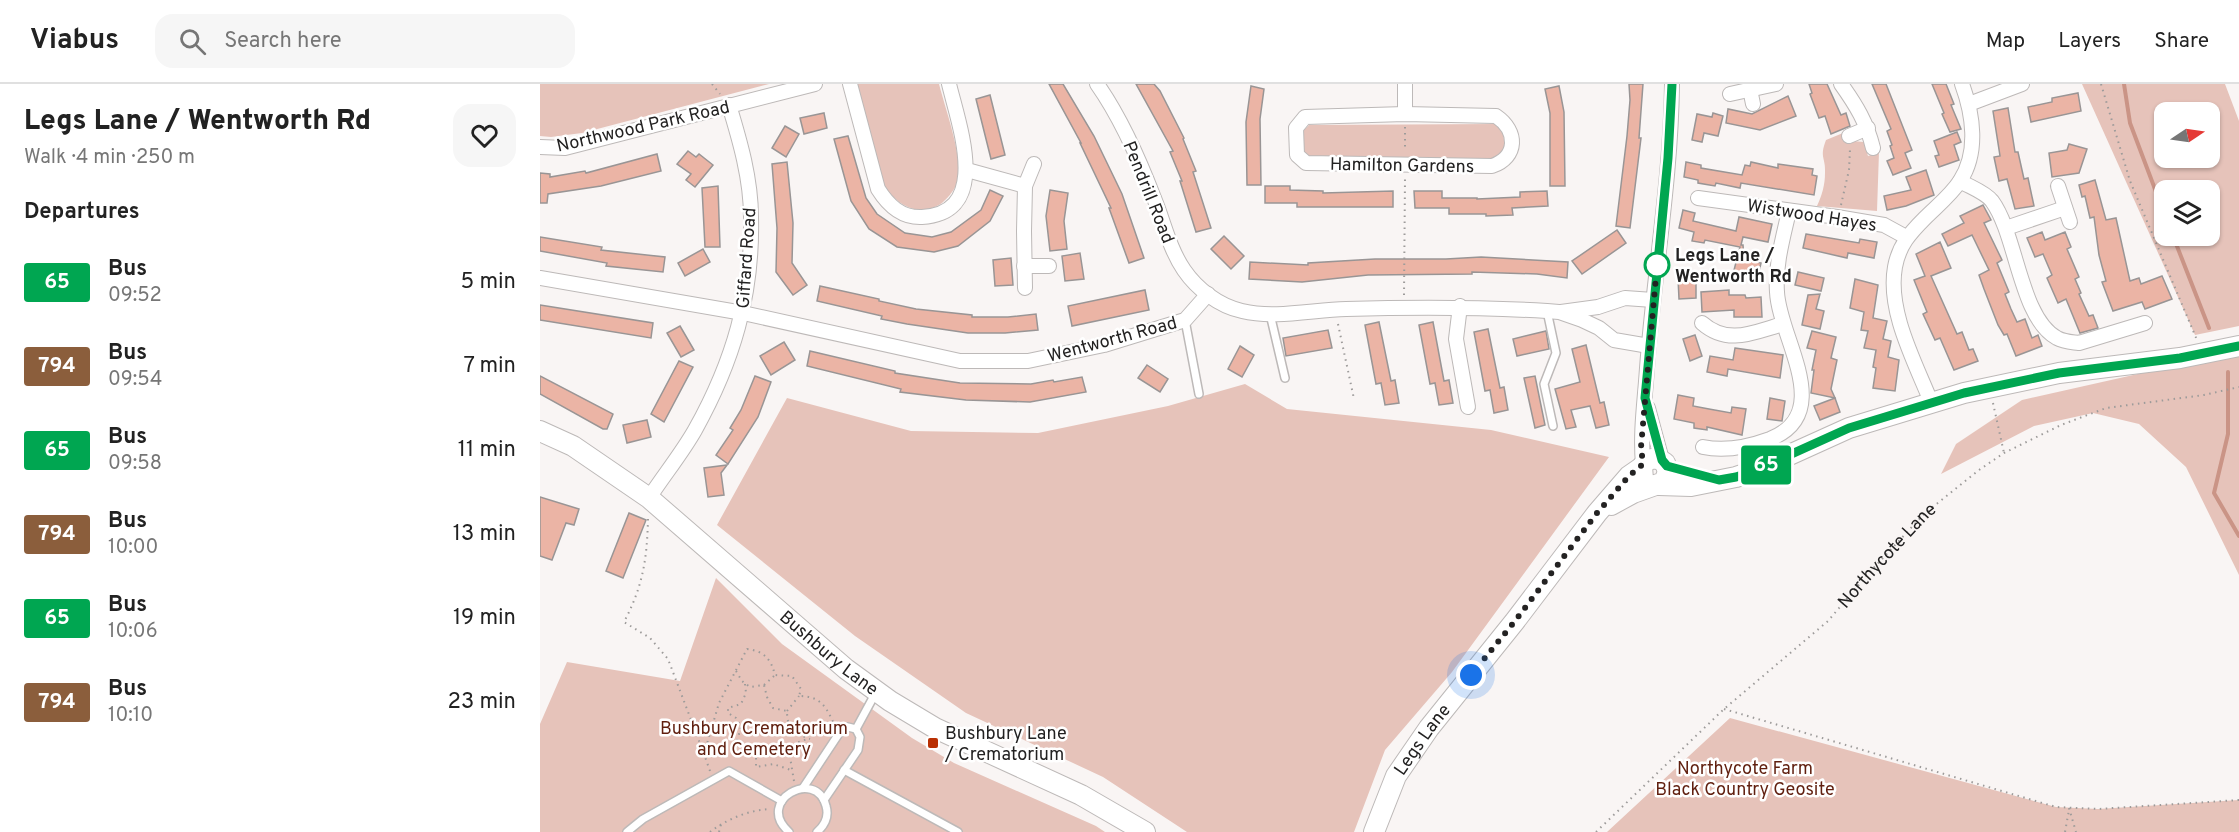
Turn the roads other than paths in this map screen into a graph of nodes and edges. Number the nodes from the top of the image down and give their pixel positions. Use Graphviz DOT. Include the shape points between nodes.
graph roads {
  1 [pos="815,84"];
  2 [pos="850,84"];
  3 [pos="949,84"];
  4 [pos="1097,84"];
  5 [pos="1405,84"];
  6 [pos="1672,84"];
  7 [pos="1776,84"];
  8 [pos="1841,84"];
  9 [pos="1962,84"];
  10 [pos="2022,84"];
  11 [pos="1750,89"];
  12 [pos="1730,94"];
  13 [pos="1753,104"];
  14 [pos="1969,104"];
  15 [pos="729,105"];
  16 [pos="1405,114"];
  17 [pos="1868,128"];
  18 [pos="1849,136"];
  19 [pos="540,147"];
  20 [pos="1873,148"];
  21 [pos="1034,164"];
  22 [pos="967,170"];
  23 [pos="1960,181"];
  24 [pos="1025,186"];
  25 [pos="2058,186"];
  26 [pos="1698,198"];
  27 [pos="2065,207"];
  28 [pos="1789,211"];
  29 [pos="2070,222"];
  30 [pos="2006,228"];
  31 [pos="1906,237"];
  32 [pos="1024,266"];
  33 [pos="1049,266"];
  34 [pos="540,278"];
  35 [pos="1025,288"];
  36 [pos="1208,294"];
  37 [pos="1653,300"];
  38 [pos="1460,306"];
  39 [pos="1553,312"];
  40 [pos="743,313"];
  41 [pos="1269,315"];
  42 [pos="2118,316"];
  43 [pos="1185,320"];
  44 [pos="2145,322"];
  45 [pos="1702,323"];
  46 [pos="1783,324"];
  47 [pos="2122,330"];
  48 [pos="1649,346"];
  49 [pos="2239,346"];
  50 [pos="1285,378"];
  51 [pos="1199,394"];
  52 [pos="1645,398"];
  53 [pos="1931,402"];
  54 [pos="1468,407"];
  55 [pos="1553,426"];
  56 [pos="540,431"];
  57 [pos="1703,447"];
  58 [pos="1653,464"];
  59 [pos="1719,480"];
  60 [pos="1657,485"];
  61 [pos="649,498"];
  62 [pos="1597,513"];
  63 [pos="876,692"];
  64 [pos="856,729"];
  65 [pos="844,770"];
  66 [pos="801,789"];
  67 [pos="824,800"];
  68 [pos="782,801"];
  69 [pos="820,830"];
  70 [pos="627,832"];
  71 [pos="789,832"];
  72 [pos="830,832"];
  73 [pos="958,832"];
  74 [pos="1145,832"];
  75 [pos="1374,832"];
  1 -- 15 [label="street, Northwood Park Road"];
  2 -- 22 [label="street" via="874,178 887,204 902,214 934,216 952,206 964,191"];
  3 -- 22 [label="street"];
  4 -- 36 [label="street, Pendrill Road" via="1142,168 1177,259 1195,284"];
  5 -- 16 [label="street"];
  6 -- 37 [label="street"];
  7 -- 11 [label="street"];
  8 -- 17 [label="street"];
  9 -- 14 [label="street"];
  10 -- 14 [label="street"];
  11 -- 12 [label="street"];
  11 -- 13 [label="street"];
  14 -- 23 [label="street" via="1972,144"];
  15 -- 19 [label="street, Northwood Park Road" via="565,148"];
  15 -- 40 [label="street, Giffard Road" via="740,142 752,216"];
  16 -- 16 [label="street, Hamilton Gardens" via="1496,116 1507,124 1512,137 1511,151 1505,162 1492,166 1305,164 1297,155 1296,128 1305,117"];
  17 -- 18 [label="street"];
  17 -- 20 [label="street"];
  21 -- 24 [label="street"];
  22 -- 24 [label="street"];
  23 -- 30 [label="street" via="1990,198"];
  23 -- 31 [label="street"];
  24 -- 32 [label="street"];
  25 -- 27 [label="street"];
  26 -- 28 [label="street, Wistwood Hayes" via="1715,207"];
  27 -- 29 [label="street"];
  27 -- 30 [label="street"];
  28 -- 31 [label="street, Wistwood Hayes" via="1884,225"];
  28 -- 46 [label="street" via="1777,271"];
  30 -- 47 [label="street" via="2022,284 2044,327 2056,338 2079,343"];
  31 -- 53 [label="street" via="1894,268 1894,304"];
  32 -- 33 [label="street"];
  32 -- 35 [label="street"];
  34 -- 40 [label="street, Wentworth Road"];
  36 -- 41 [label="street" via="1239,311"];
  36 -- 43 [label="street, Wentworth Road"];
  37 -- 39 [label="street" via="1625,298 1598,307"];
  37 -- 48 [label="street"];
  38 -- 39 [label="street"];
  38 -- 41 [label="street"];
  38 -- 54 [label="street" via="1456,339"];
  39 -- 48 [label="street" via="1599,328 1614,340"];
  39 -- 55 [label="lane" via="1556,353 1544,384"];
  40 -- 43 [label="street, Wentworth Road" via="960,361 1028,361 1104,345"];
  40 -- 61 [label="street, Giffard Road" via="730,359 713,396 694,432"];
  41 -- 50 [label="lane"];
  42 -- 47 [label="street"];
  43 -- 51 [label="lane"];
  44 -- 47 [label="street"];
  45 -- 46 [label="street" via="1714,339 1742,336"];
  46 -- 57 [label="street" via="1799,370 1802,392 1795,422 1784,433 1756,444 1717,450"];
  48 -- 52 [label="street"];
  49 -- 53 [label="street" via="2059,373"];
  52 -- 58 [label="street"];
  52 -- 58 [label="street" via="1641,447"];
  53 -- 59 [label="street" via="1849,428 1754,471"];
  56 -- 61 [label="street, Bushbury Lane" via="573,446"];
  58 -- 59 [label="street"];
  58 -- 60 [label="street" via="1667,477"];
  58 -- 62 [label="street, Legs Lane" via="1629,476"];
  59 -- 60 [label="street" via="1691,486"];
  60 -- 62 [label="street, Legs Lane"];
  61 -- 63 [label="street, Bushbury Lane"];
  62 -- 75 [label="street, Legs Lane" via="1429,728 1396,776"];
  63 -- 64 [label="lane"];
  63 -- 74 [label="street, Bushbury Lane" via="935,728 1081,795"];
  64 -- 65 [label="lane" via="860,737 858,750"];
  64 -- 66 [label="lane" via="848,727 838,735"];
  65 -- 67 [label="lane"];
  65 -- 73 [label="lane"];
  66 -- 67 [label="lane" via="811,790"];
  66 -- 68 [label="lane"];
  67 -- 69 [label="lane" via="827,814"];
  68 -- 70 [label="lane" via="729,771"];
  68 -- 71 [label="lane" via="782,825"];
  69 -- 72 [label="lane"];
}
